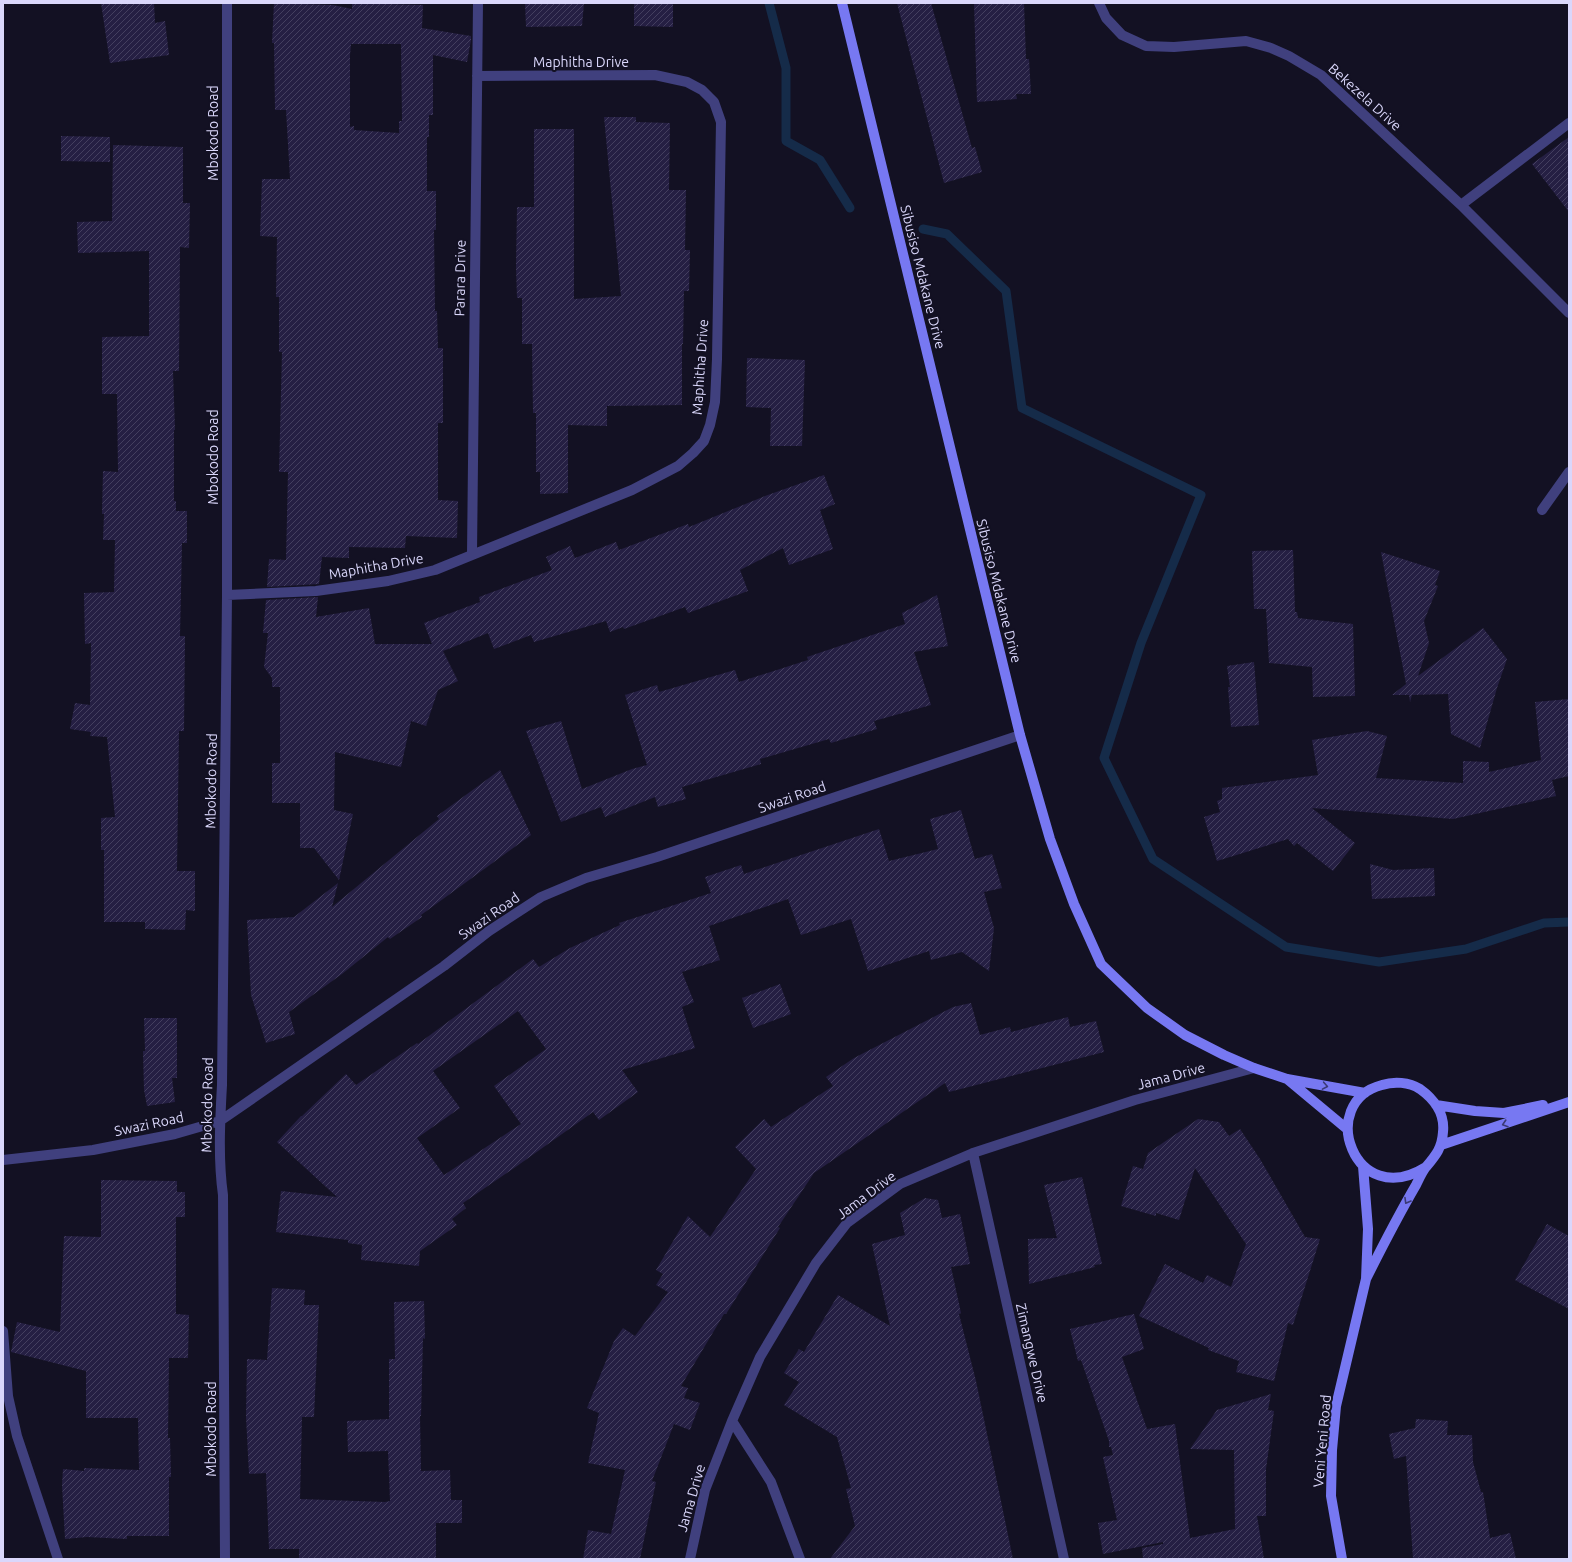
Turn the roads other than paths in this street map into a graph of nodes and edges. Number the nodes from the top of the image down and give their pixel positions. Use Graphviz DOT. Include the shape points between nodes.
graph roads {
  1 [pos="227,3"];
  2 [pos="478,3"];
  3 [pos="842,3"];
  4 [pos="1099,3"];
  5 [pos="477,76"];
  6 [pos="1569,123"];
  7 [pos="1460,205"];
  8 [pos="1569,313"];
  9 [pos="1569,472"];
  10 [pos="1542,510"];
  11 [pos="472,554"];
  12 [pos="227,595"];
  13 [pos="1020,735"];
  14 [pos="1254,1068"];
  15 [pos="1287,1079"];
  16 [pos="1365,1093"];
  17 [pos="1569,1101"];
  18 [pos="1436,1106"];
  19 [pos="220,1121"];
  20 [pos="1347,1129"];
  21 [pos="1441,1145"];
  22 [pos="973,1153"];
  23 [pos="3,1160"];
  24 [pos="1363,1166"];
  25 [pos="1426,1167"];
  26 [pos="1366,1278"];
  27 [pos="3,1331"];
  28 [pos="732,1421"];
  29 [pos="58,1559"];
  30 [pos="226,1559"];
  31 [pos="690,1559"];
  32 [pos="800,1559"];
  33 [pos="1064,1559"];
  34 [pos="1342,1559"];
  1 -- 12 [label="street, Mbokodo Road"];
  2 -- 5 [label="street, Parara Drive"];
  3 -- 13 [label="street, Sibusiso Mdakane Drive"];
  4 -- 7 [label="street, Bekezela Drive" via="1106,18 1122,35 1146,46 1174,47 1246,41 1289,56 1321,75"];
  5 -- 11 [label="street, Parara Drive"];
  5 -- 11 [label="street, Maphitha Drive" via="655,75 687,82 702,90 714,102 721,122 715,402 704,441 678,466 632,490"];
  6 -- 7 [label="street"];
  7 -- 8 [label="street, Bekezela Drive"];
  9 -- 10 [label="street"];
  11 -- 12 [label="street, Maphitha Drive" via="435,570 388,581 316,591"];
  12 -- 19 [label="street, Mbokodo Road"];
  13 -- 14 [label="street, Sibusiso Mdakane Drive" via="1050,839 1074,904 1101,964 1146,1008 1186,1035"];
  13 -- 19 [label="street, Swazi Road" via="586,878 541,897"];
  14 -- 15 [label="street, Sibusiso Mdakane Drive"];
  14 -- 22 [label="street, Jama Drive" via="1135,1100"];
  15 -- 16 [label="street, Sibusiso Mdakane Drive, one-way"];
  15 -- 20 [label="street, Sibusiso Mdakane Drive"];
  16 -- 18 [label="street, Veni Yeni Road" via="1390,1082 1404,1083 1417,1087 1428,1095"];
  16 -- 20 [label="street, Veni Yeni Road" via="1352,1109"];
  17 -- 18 [label="street" via="1504,1113"];
  17 -- 21 [label="street, one-way"];
  18 -- 21 [label="street, Veni Yeni Road" via="1442,1118 1444,1131"];
  19 -- 23 [label="street, Swazi Road" via="175,1134 94,1150"];
  19 -- 30 [label="street, Mbokodo Road"];
  20 -- 24 [label="street, Veni Yeni Road" via="1354,1155"];
  21 -- 25 [label="street, Veni Yeni Road"];
  22 -- 28 [label="street, Jama Drive" via="900,1184 847,1223 816,1263 760,1357"];
  22 -- 33 [label="street, Zimangwe Drive"];
  24 -- 25 [label="street, Veni Yeni Road" via="1374,1173 1401,1178"];
  24 -- 26 [label="street, Veni Yeni Road" via="1368,1229"];
  25 -- 26 [label="street, Veni Yeni Road, one-way"];
  26 -- 34 [label="street, Veni Yeni Road" via="1336,1406 1332,1450 1331,1496"];
  27 -- 29 [label="street" via="8,1396 17,1436"];
  28 -- 31 [label="street, Jama Drive" via="705,1490"];
  28 -- 32 [label="street" via="771,1482"];
}
